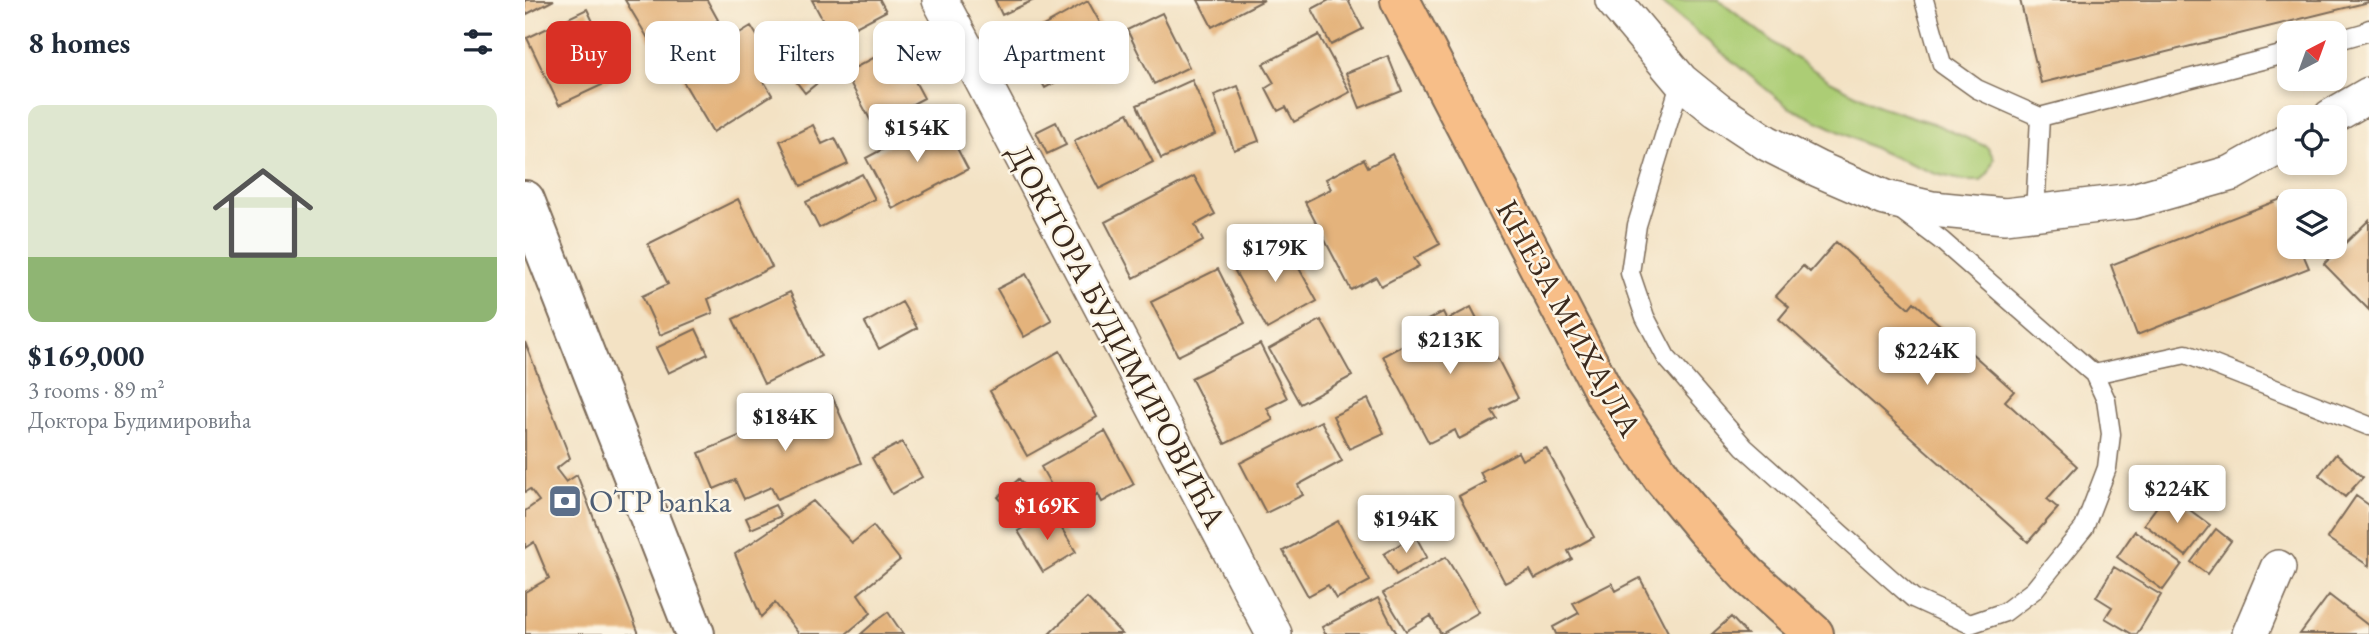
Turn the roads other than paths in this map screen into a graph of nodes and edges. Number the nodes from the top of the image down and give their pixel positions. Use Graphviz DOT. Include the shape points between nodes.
graph roads {
  1 [pos="940,0"];
  2 [pos="1399,0"];
  3 [pos="1613,0"];
  4 [pos="1924,0"];
  5 [pos="2369,29"];
  6 [pos="2347,38"];
  7 [pos="2277,55"];
  8 [pos="1681,81"];
  9 [pos="2369,96"];
  10 [pos="2347,108"];
  11 [pos="2040,117"];
  12 [pos="2277,148"];
  13 [pos="1885,198"];
  14 [pos="525,200"];
  15 [pos="2035,213"];
  16 [pos="2094,374"];
  17 [pos="2369,426"];
  18 [pos="2278,568"];
  19 [pos="695,634"];
  20 [pos="1274,634"];
  21 [pos="1814,634"];
  22 [pos="2250,634"];
  1 -- 20 [label="street, ДОКТОРА БУДИМИРОВИЋА"];
  2 -- 21 [label="main road, КНЕЗА МИХАЈЛА" via="1606,396 1705,529"];
  3 -- 8 [label="street"];
  4 -- 11 [label="lane" via="1942,64 1977,89"];
  5 -- 6 [label="lane"];
  7 -- 11 [label="lane"];
  8 -- 13 [label="street" via="1767,143"];
  8 -- 16 [label="lane" via="1637,225 1630,273 1645,317 1666,357 1744,447 1913,598 1970,624 2005,612 2034,590 2084,528 2108,468 2111,434 2106,400"];
  9 -- 10 [label="street"];
  11 -- 15 [label="lane"];
  12 -- 15 [label="street" via="2232,173 2146,198"];
  13 -- 15 [label="street" via="1932,209 2005,216"];
  13 -- 16 [label="lane"];
  14 -- 19 [label="street"];
  16 -- 17 [label="lane" via="2186,354"];
  18 -- 22 [label="street"];
}
